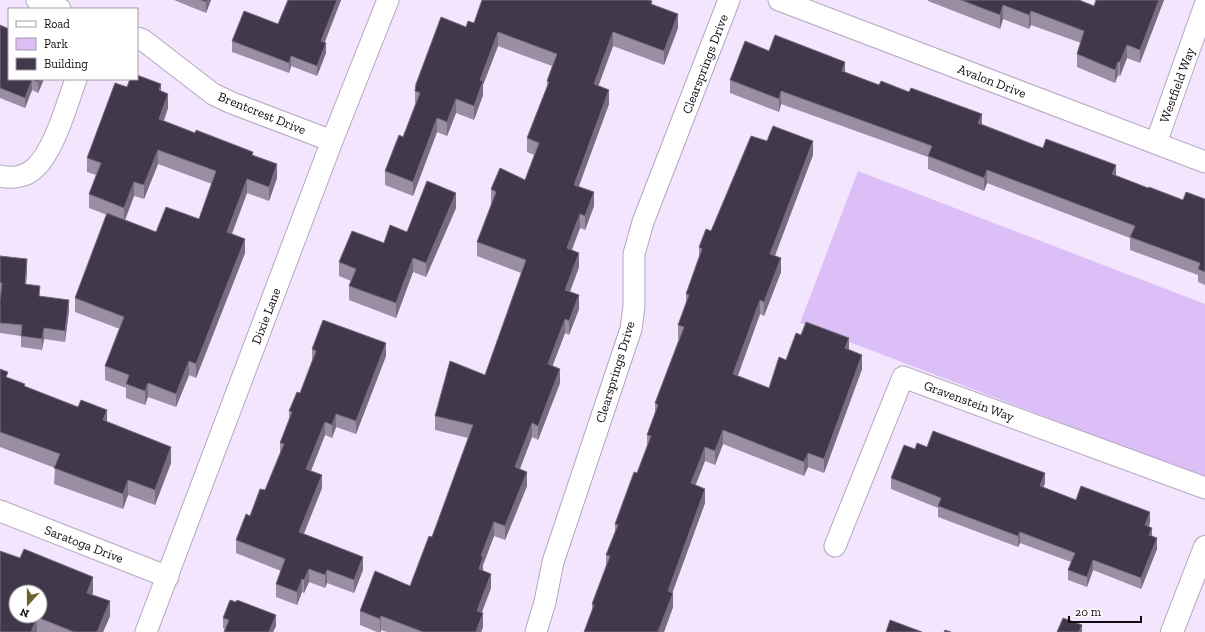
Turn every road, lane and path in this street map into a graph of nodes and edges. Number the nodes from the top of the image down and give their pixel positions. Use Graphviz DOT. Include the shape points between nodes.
graph roads {
  1 [pos="37,0"];
  2 [pos="388,0"];
  3 [pos="729,0"];
  4 [pos="779,0"];
  5 [pos="1205,6"];
  6 [pos="57,8"];
  7 [pos="138,38"];
  8 [pos="76,80"];
  9 [pos="332,141"];
  10 [pos="1156,143"];
  11 [pos="1205,162"];
  12 [pos="0,176"];
  13 [pos="1205,488"];
  14 [pos="0,511"];
  15 [pos="835,546"];
  16 [pos="1205,547"];
  17 [pos="168,577"];
  18 [pos="146,632"];
  19 [pos="536,632"];
  20 [pos="1172,632"];
  1 -- 6 [label="street"];
  2 -- 9 [label="street, Dixie Lane"];
  3 -- 19 [label="street, Clearsprings Drive" via="643,222 634,254 634,306 631,328 553,562"];
  4 -- 10 [label="street, Avalon Drive"];
  5 -- 10 [label="street, Westfield Way"];
  7 -- 9 [label="street, Brentcrest Drive" via="213,94 232,104"];
  8 -- 12 [label="street" via="48,150 34,169 18,177"];
  9 -- 17 [label="street, Dixie Lane"];
  10 -- 11 [label="street, Avalon Drive"];
  13 -- 15 [label="street, Gravenstein Way" via="903,377"];
  14 -- 17 [label="street, Saratoga Drive"];
  16 -- 20 [label="street"];
  17 -- 18 [label="street, Dixie Lane"];
}
